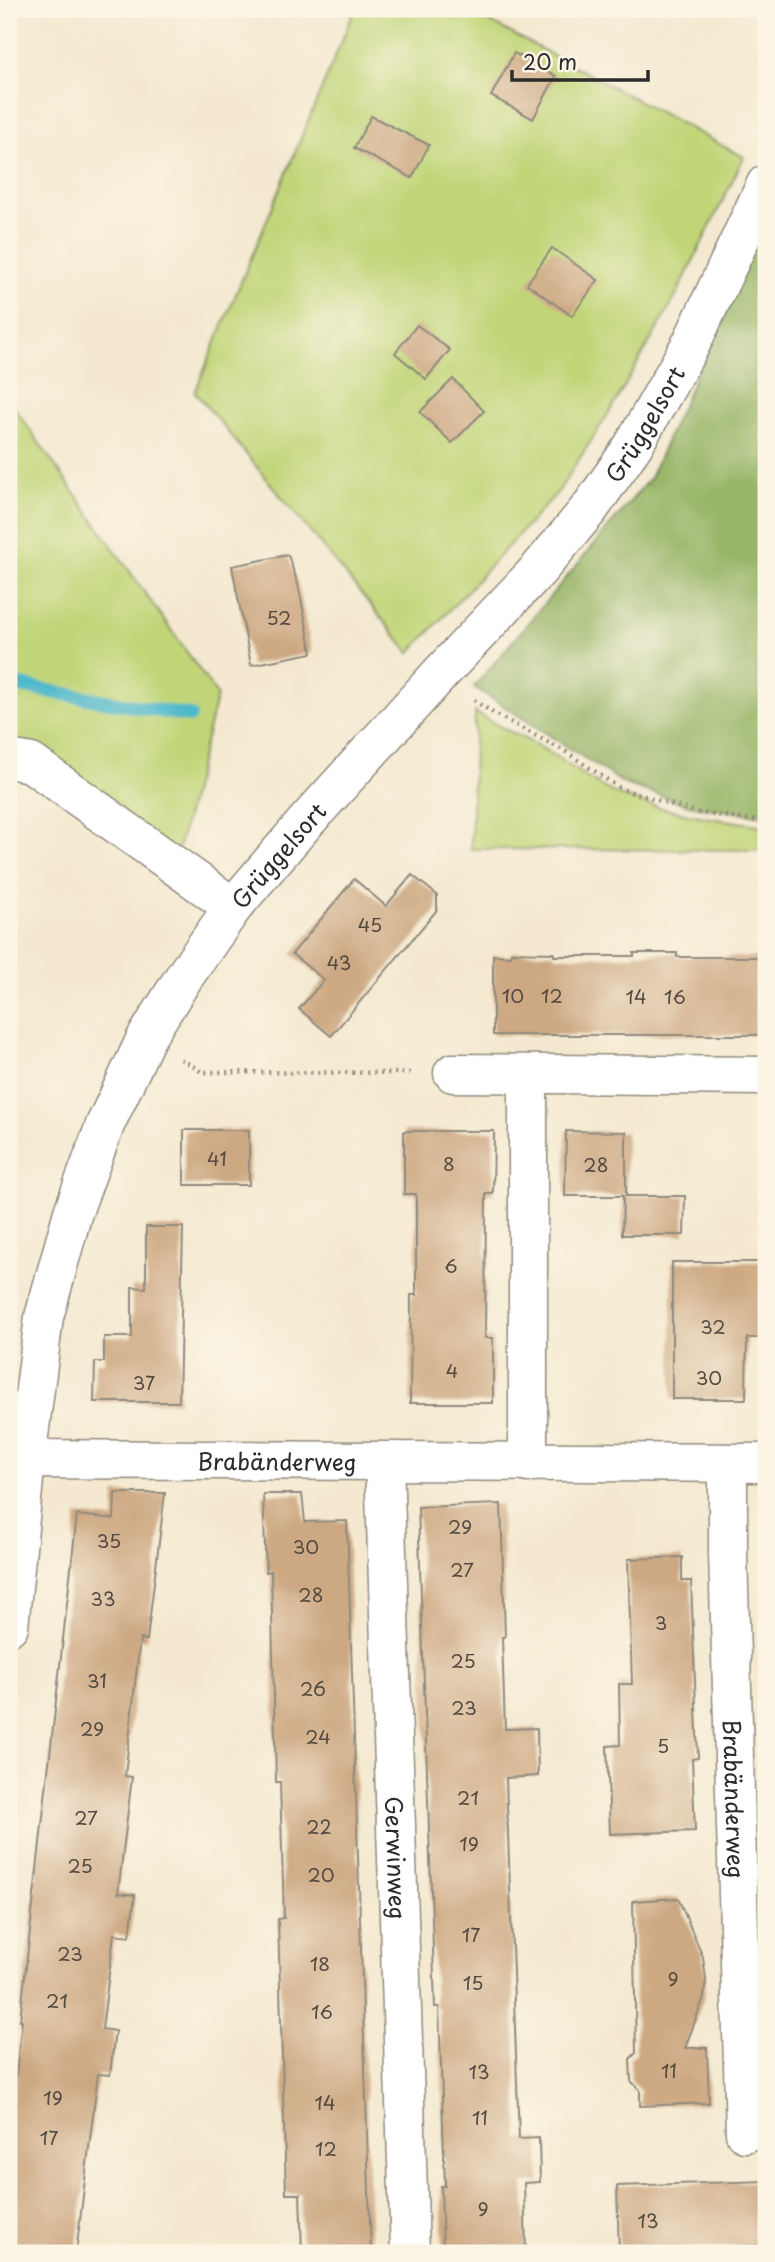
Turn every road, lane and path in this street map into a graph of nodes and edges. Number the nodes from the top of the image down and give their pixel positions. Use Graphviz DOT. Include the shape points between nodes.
graph roads {
  1 [pos="766,184"];
  2 [pos="439,676"];
  3 [pos="9,759"];
  4 [pos="766,822"];
  5 [pos="233,906"];
  6 [pos="146,1038"];
  7 [pos="453,1073"];
  8 [pos="528,1075"];
  9 [pos="766,1076"];
  10 [pos="17,1460"];
  11 [pos="384,1462"];
  12 [pos="528,1463"];
  13 [pos="728,1463"];
  14 [pos="766,1463"];
  15 [pos="9,1626"];
  16 [pos="744,2133"];
  17 [pos="410,2253"];
  1 -- 2 [label="street, Grüggelsort" via="691,344 633,446 539,569"];
  2 -- 4 [label="path" via="621,789 696,812"];
  2 -- 5 [label="street, Grüggelsort"];
  3 -- 5 [label="street" via="31,763"];
  5 -- 6 [label="street, Grüggelsort"];
  6 -- 7 [label="path" via="202,1072"];
  6 -- 10 [label="street, Grüggelsort" via="105,1125 73,1212 44,1317"];
  7 -- 8 [label="street"];
  8 -- 9 [label="street"];
  8 -- 12 [label="street"];
  10 -- 11 [label="street, Brabänderweg"];
  10 -- 15 [label="street, Grüggelsort"];
  11 -- 12 [label="street, Brabänderweg"];
  11 -- 17 [label="street, Gerwinweg"];
  12 -- 13 [label="street, Brabänderweg"];
  13 -- 14 [label="street, Brabänderweg"];
  13 -- 16 [label="street, Brabänderweg"];
}
